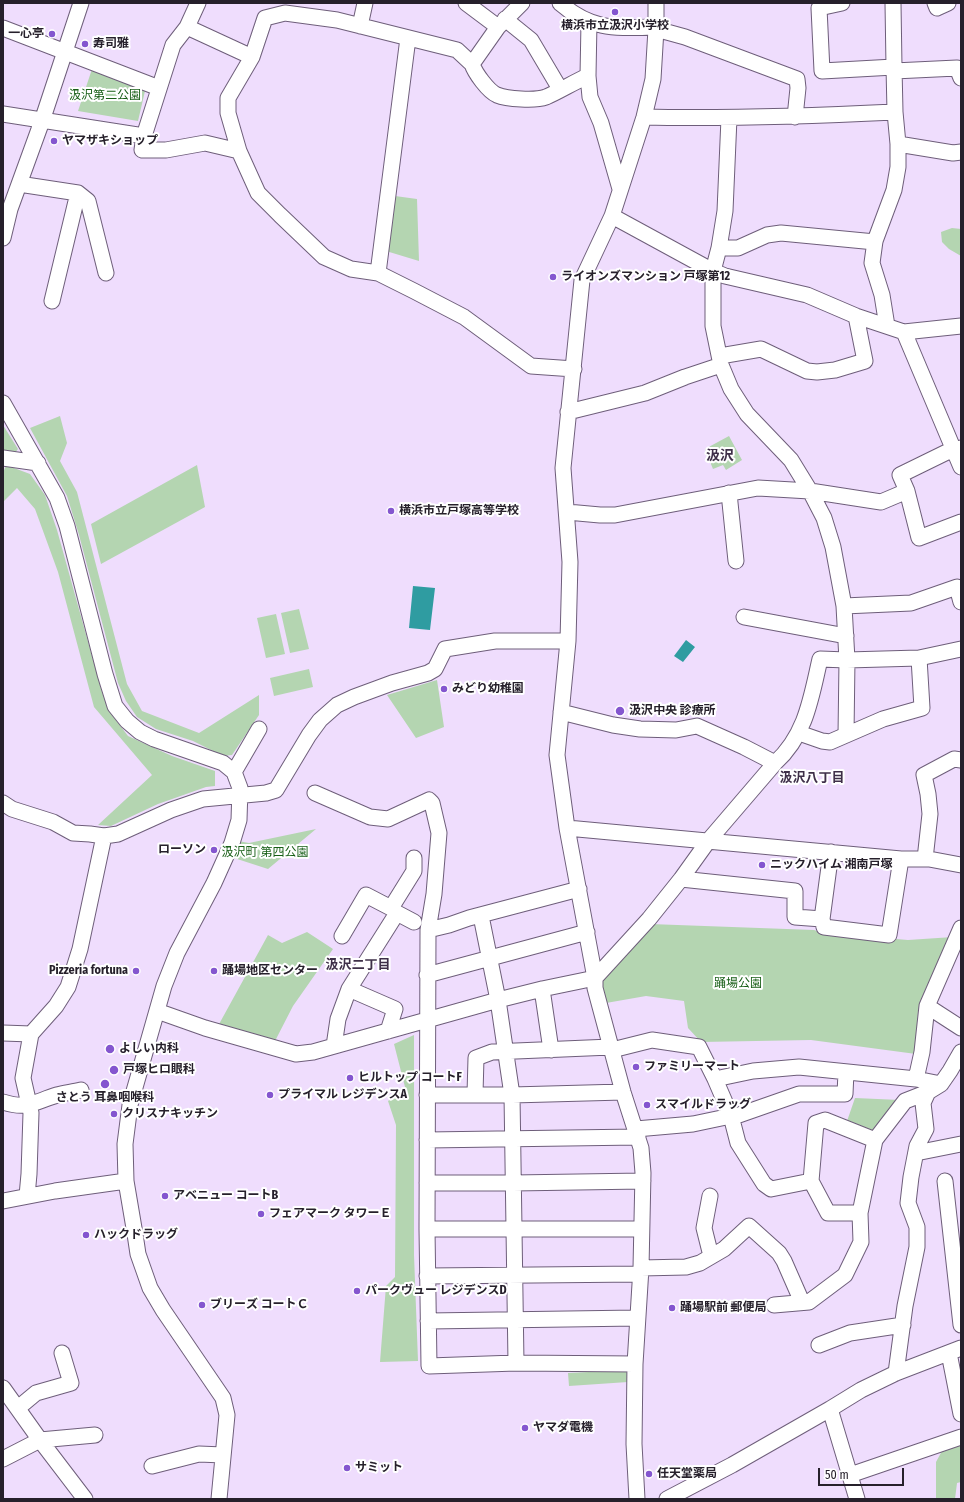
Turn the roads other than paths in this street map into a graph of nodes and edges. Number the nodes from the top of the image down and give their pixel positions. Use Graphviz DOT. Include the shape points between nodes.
graph roads {
  1 [pos="81,3"];
  2 [pos="198,3"];
  3 [pos="364,3"];
  4 [pos="466,3"];
  5 [pos="522,3"];
  6 [pos="560,3"];
  7 [pos="656,3"];
  8 [pos="842,3"];
  9 [pos="894,3"];
  10 [pos="935,3"];
  11 [pos="948,3"];
  12 [pos="589,22"];
  13 [pos="502,23"];
  14 [pos="360,26"];
  15 [pos="187,27"];
  16 [pos="3,28"];
  17 [pos="656,28"];
  18 [pos="408,38"];
  19 [pos="64,52"];
  20 [pos="252,57"];
  21 [pos="472,64"];
  22 [pos="894,69"];
  23 [pos="588,76"];
  24 [pos="961,78"];
  25 [pos="159,88"];
  26 [pos="560,89"];
  27 [pos="895,112"];
  28 [pos="3,114"];
  29 [pos="644,117"];
  30 [pos="795,117"];
  31 [pos="729,118"];
  32 [pos="42,121"];
  33 [pos="144,136"];
  34 [pos="898,144"];
  35 [pos="239,151"];
  36 [pos="961,152"];
  37 [pos="19,184"];
  38 [pos="620,190"];
  39 [pos="78,193"];
  40 [pos="612,216"];
  41 [pos="3,238"];
  42 [pos="875,242"];
  43 [pos="719,248"];
  44 [pos="713,271"];
  45 [pos="106,273"];
  46 [pos="378,273"];
  47 [pos="52,301"];
  48 [pos="856,316"];
  49 [pos="887,326"];
  50 [pos="961,326"];
  51 [pos="904,332"];
  52 [pos="720,360"];
  53 [pos="574,369"];
  54 [pos="3,403"];
  55 [pos="568,412"];
  56 [pos="958,450"];
  57 [pos="3,458"];
  58 [pos="38,463"];
  59 [pos="961,467"];
  60 [pos="810,491"];
  61 [pos="907,491"];
  62 [pos="729,493"];
  63 [pos="567,512"];
  64 [pos="961,522"];
  65 [pos="736,561"];
  66 [pos="959,586"];
  67 [pos="961,602"];
  68 [pos="844,606"];
  69 [pos="744,617"];
  70 [pos="846,636"];
  71 [pos="568,641"];
  72 [pos="961,649"];
  73 [pos="919,658"];
  74 [pos="848,660"];
  75 [pos="561,712"];
  76 [pos="259,729"];
  77 [pos="799,733"];
  78 [pos="846,735"];
  79 [pos="961,760"];
  80 [pos="774,763"];
  81 [pos="234,772"];
  82 [pos="315,793"];
  83 [pos="241,795"];
  84 [pos="3,803"];
  85 [pos="567,828"];
  86 [pos="104,836"];
  87 [pos="709,840"];
  88 [pos="831,852"];
  89 [pos="414,858"];
  90 [pos="900,859"];
  91 [pos="925,859"];
  92 [pos="961,865"];
  93 [pos="681,879"];
  94 [pos="579,889"];
  95 [pos="394,910"];
  96 [pos="481,916"];
  97 [pos="822,919"];
  98 [pos="414,922"];
  99 [pos="961,928"];
  100 [pos="428,930"];
  101 [pos="587,932"];
  102 [pos="342,936"];
  103 [pos="491,958"];
  104 [pos="427,975"];
  105 [pos="595,978"];
  106 [pos="349,989"];
  107 [pos="542,989"];
  108 [pos="498,1000"];
  109 [pos="927,1006"];
  110 [pos="157,1011"];
  111 [pos="427,1019"];
  112 [pos="961,1028"];
  113 [pos="388,1031"];
  114 [pos="3,1033"];
  115 [pos="31,1034"];
  116 [pos="334,1046"];
  117 [pos="611,1048"];
  118 [pos="551,1050"];
  119 [pos="505,1051"];
  120 [pos="961,1052"];
  121 [pos="846,1072"];
  122 [pos="716,1079"];
  123 [pos="916,1079"];
  124 [pos="935,1088"];
  125 [pos="81,1090"];
  126 [pos="623,1092"];
  127 [pos="475,1094"];
  128 [pos="427,1095"];
  129 [pos="512,1095"];
  130 [pos="3,1102"];
  131 [pos="29,1106"];
  132 [pos="731,1116"];
  133 [pos="637,1133"];
  134 [pos="512,1139"];
  135 [pos="427,1140"];
  136 [pos="875,1140"];
  137 [pos="961,1144"];
  138 [pos="916,1153"];
  139 [pos="126,1181"];
  140 [pos="643,1181"];
  141 [pos="811,1181"];
  142 [pos="944,1181"];
  143 [pos="427,1183"];
  144 [pos="513,1183"];
  145 [pos="27,1196"];
  146 [pos="710,1196"];
  147 [pos="3,1201"];
  148 [pos="860,1213"];
  149 [pos="427,1229"];
  150 [pos="514,1229"];
  151 [pos="641,1229"];
  152 [pos="711,1256"];
  153 [pos="640,1271"];
  154 [pos="514,1275"];
  155 [pos="427,1276"];
  156 [pos="802,1302"];
  157 [pos="774,1305"];
  158 [pos="637,1318"];
  159 [pos="515,1319"];
  160 [pos="428,1320"];
  161 [pos="903,1325"];
  162 [pos="961,1325"];
  163 [pos="819,1345"];
  164 [pos="955,1351"];
  165 [pos="62,1353"];
  166 [pos="516,1363"];
  167 [pos="634,1364"];
  168 [pos="896,1373"];
  169 [pos="3,1388"];
  170 [pos="18,1408"];
  171 [pos="830,1409"];
  172 [pos="961,1414"];
  173 [pos="95,1435"];
  174 [pos="961,1437"];
  175 [pos="40,1440"];
  176 [pos="223,1455"];
  177 [pos="3,1459"];
  178 [pos="152,1466"];
  179 [pos="850,1475"];
  180 [pos="86,1499"];
  181 [pos="219,1499"];
  182 [pos="637,1499"];
  183 [pos="668,1499"];
  184 [pos="857,1499"];
  1 -- 19 [label="street"];
  2 -- 15 [label="street"];
  3 -- 14 [label="street"];
  4 -- 13 [label="street"];
  5 -- 13 [label="street"];
  6 -- 12 [label="street" via="572,14"];
  7 -- 17 [label="street"];
  8 -- 22 [label="street" via="819,8 822,72"];
  9 -- 22 [label="street"];
  10 -- 11 [label="street" via="937,8"];
  12 -- 17 [label="street" via="615,28"];
  12 -- 23 [label="street"];
  13 -- 21 [label="street"];
  13 -- 26 [label="street" via="531,40"];
  14 -- 18 [label="street"];
  14 -- 20 [label="street" via="337,20 285,14 265,18"];
  15 -- 20 [label="street"];
  15 -- 25 [label="street" via="173,45"];
  16 -- 19 [label="street"];
  17 -- 29 [label="street" via="653,79"];
  17 -- 30 [label="street" via="797,79"];
  18 -- 21 [label="street" via="457,50"];
  18 -- 46 [label="street"];
  19 -- 25 [label="street"];
  19 -- 32 [label="street"];
  20 -- 35 [label="street" via="228,98 228,113"];
  21 -- 26 [label="street" via="475,73 497,95 537,99"];
  22 -- 24 [label="street" via="957,68"];
  22 -- 27 [label="street"];
  23 -- 26 [label="street"];
  23 -- 38 [label="street" via="590,97 602,123"];
  25 -- 33 [label="street"];
  27 -- 30 [label="street"];
  27 -- 34 [label="street"];
  28 -- 32 [label="street"];
  29 -- 31 [label="street"];
  29 -- 38 [label="street"];
  30 -- 31 [label="street"];
  31 -- 43 [label="street" via="725,212"];
  32 -- 33 [label="street"];
  32 -- 37 [label="street"];
  33 -- 35 [label="street" via="142,150 166,150 205,143"];
  34 -- 36 [label="street"];
  34 -- 42 [label="street" via="894,190"];
  35 -- 46 [label="street" via="258,193 324,257 352,268"];
  37 -- 39 [label="street"];
  37 -- 41 [label="street"];
  38 -- 40 [label="street"];
  39 -- 45 [label="street" via="88,201"];
  39 -- 47 [label="street"];
  40 -- 44 [label="street"];
  40 -- 53 [label="street" via="582,280"];
  42 -- 43 [label="street" via="781,233 767,235 738,248"];
  42 -- 49 [label="street" via="872,263 882,295"];
  43 -- 44 [label="street"];
  44 -- 48 [label="street" via="807,295"];
  44 -- 52 [label="street" via="713,326"];
  46 -- 53 [label="street" via="464,317 531,366"];
  48 -- 49 [label="street"];
  48 -- 52 [label="street" via="865,361 835,370 817,372 807,371 761,349"];
  49 -- 51 [label="street"];
  50 -- 51 [label="street"];
  51 -- 56 [label="street"];
  52 -- 55 [label="street" via="645,393"];
  52 -- 60 [label="street" via="731,389 747,414 791,460"];
  53 -- 55 [label="street"];
  54 -- 58 [label="street"];
  55 -- 63 [label="street" via="563,468"];
  56 -- 59 [label="street"];
  56 -- 61 [label="street" via="947,452 900,475"];
  57 -- 58 [label="street"];
  58 -- 81 [label="street" via="57,498 67,526 115,706 140,732 223,763"];
  60 -- 61 [label="street" via="881,502"];
  60 -- 62 [label="street" via="758,488"];
  60 -- 68 [label="street" via="824,518 833,547"];
  61 -- 64 [label="street" via="919,538"];
  62 -- 63 [label="street" via="616,515"];
  62 -- 65 [label="street"];
  63 -- 71 [label="street" via="570,562"];
  66 -- 67 [label="street"];
  66 -- 68 [label="street" via="911,603"];
  68 -- 70 [label="street"];
  69 -- 70 [label="street"];
  70 -- 74 [label="street"];
  71 -- 75 [label="street"];
  71 -- 83 [label="street" via="495,641 445,650 435,669 428,673 392,683 354,697 338,706 320,720 276,790"];
  72 -- 73 [label="street"];
  73 -- 74 [label="street"];
  73 -- 78 [label="street" via="922,708 883,719"];
  74 -- 77 [label="street" via="820,659 808,713"];
  74 -- 78 [label="street"];
  75 -- 80 [label="street" via="640,729 676,730 697,726"];
  75 -- 85 [label="street" via="557,755"];
  76 -- 81 [label="street"];
  77 -- 78 [label="street" via="822,742 830,742"];
  77 -- 80 [label="street" via="784,755"];
  79 -- 91 [label="street" via="954,760 924,774 930,814"];
  80 -- 87 [label="street"];
  81 -- 83 [label="street"];
  82 -- 100 [label="street" via="370,817 388,819 429,800 432,803 439,833"];
  83 -- 86 [label="street" via="203,799 171,810 118,834"];
  83 -- 110 [label="street" via="239,820 232,842 214,884 175,958"];
  84 -- 86 [label="street" via="12,809 53,822 73,833"];
  85 -- 87 [label="street"];
  85 -- 94 [label="street"];
  86 -- 115 [label="street" via="80,949 68,987 56,1006"];
  87 -- 88 [label="street"];
  87 -- 93 [label="street"];
  88 -- 90 [label="street"];
  88 -- 97 [label="street"];
  89 -- 95 [label="street" via="414,871"];
  90 -- 91 [label="street"];
  90 -- 97 [label="street" via="889,935 824,927"];
  91 -- 92 [label="street"];
  93 -- 97 [label="street" via="795,891 795,917"];
  93 -- 105 [label="street" via="649,919"];
  94 -- 96 [label="street"];
  94 -- 101 [label="street"];
  95 -- 98 [label="street"];
  95 -- 102 [label="street" via="366,895"];
  95 -- 106 [label="street"];
  96 -- 100 [label="street"];
  96 -- 103 [label="street"];
  99 -- 109 [label="street"];
  100 -- 104 [label="street"];
  101 -- 103 [label="street"];
  101 -- 105 [label="street"];
  103 -- 104 [label="street"];
  103 -- 108 [label="street"];
  104 -- 111 [label="street"];
  105 -- 107 [label="street"];
  105 -- 117 [label="street" via="595,988"];
  106 -- 113 [label="street" via="395,1009"];
  106 -- 116 [label="street" via="338,1019"];
  107 -- 108 [label="street"];
  107 -- 118 [label="street"];
  108 -- 111 [label="street"];
  108 -- 119 [label="street"];
  109 -- 112 [label="street"];
  109 -- 123 [label="street"];
  110 -- 116 [label="street" via="205,1028 296,1054"];
  110 -- 139 [label="street" via="130,1105 125,1144"];
  111 -- 113 [label="street"];
  111 -- 128 [label="street"];
  113 -- 116 [label="street"];
  114 -- 115 [label="street"];
  115 -- 131 [label="street" via="23,1078"];
  117 -- 118 [label="street"];
  117 -- 122 [label="street" via="652,1040 699,1047"];
  117 -- 126 [label="street"];
  118 -- 119 [label="street"];
  119 -- 127 [label="street" via="492,1052 476,1058"];
  119 -- 129 [label="street"];
  120 -- 124 [label="street"];
  121 -- 122 [label="street" via="799,1067 753,1071"];
  121 -- 123 [label="street"];
  121 -- 132 [label="street" via="844,1094 799,1094"];
  122 -- 132 [label="street"];
  123 -- 124 [label="street"];
  124 -- 136 [label="street" via="905,1100"];
  124 -- 138 [label="street" via="923,1103 926,1129"];
  125 -- 131 [label="street"];
  126 -- 129 [label="street"];
  126 -- 133 [label="street"];
  127 -- 128 [label="street"];
  127 -- 129 [label="street"];
  128 -- 135 [label="street"];
  129 -- 134 [label="street"];
  130 -- 131 [label="street"];
  131 -- 145 [label="street" via="31,1113"];
  132 -- 133 [label="street"];
  132 -- 141 [label="street" via="738,1143 764,1184 772,1189"];
  133 -- 134 [label="street"];
  133 -- 140 [label="street" via="641,1148"];
  134 -- 135 [label="street"];
  134 -- 144 [label="street"];
  135 -- 143 [label="street"];
  136 -- 141 [label="street" via="825,1120 816,1123"];
  136 -- 148 [label="street"];
  137 -- 138 [label="street"];
  138 -- 161 [label="street" via="908,1203 917,1227 917,1247 904,1306"];
  139 -- 145 [label="street"];
  139 -- 176 [label="street" via="138,1254 150,1288 223,1398 227,1414"];
  140 -- 144 [label="street"];
  140 -- 151 [label="street"];
  141 -- 148 [label="street" via="828,1213"];
  142 -- 162 [label="street"];
  143 -- 144 [label="street"];
  143 -- 149 [label="street"];
  144 -- 150 [label="street"];
  145 -- 147 [label="street"];
  146 -- 152 [label="street" via="704,1228"];
  148 -- 156 [label="street" via="861,1242 845,1275 809,1302"];
  149 -- 150 [label="street"];
  149 -- 155 [label="street"];
  150 -- 151 [label="street"];
  150 -- 154 [label="street"];
  151 -- 153 [label="street"];
  152 -- 153 [label="street" via="686,1267"];
  152 -- 156 [label="street" via="724,1249 749,1226 784,1261"];
  153 -- 154 [label="street"];
  153 -- 158 [label="street"];
  154 -- 155 [label="street"];
  154 -- 159 [label="street"];
  155 -- 160 [label="street"];
  156 -- 157 [label="street"];
  158 -- 159 [label="street"];
  158 -- 167 [label="street"];
  159 -- 160 [label="street"];
  159 -- 166 [label="street"];
  160 -- 166 [label="street" via="429,1366"];
  161 -- 163 [label="street" via="850,1333"];
  161 -- 168 [label="street"];
  164 -- 168 [label="street"];
  164 -- 172 [label="street"];
  165 -- 170 [label="street" via="71,1383 36,1393"];
  166 -- 167 [label="street"];
  167 -- 182 [label="street"];
  168 -- 171 [label="street"];
  169 -- 170 [label="street"];
  170 -- 175 [label="street"];
  171 -- 179 [label="street"];
  171 -- 183 [label="street"];
  173 -- 175 [label="street"];
  174 -- 179 [label="street"];
  175 -- 177 [label="street"];
  175 -- 180 [label="street"];
  176 -- 178 [label="street" via="199,1454"];
  176 -- 181 [label="street"];
  179 -- 184 [label="street"];
}
